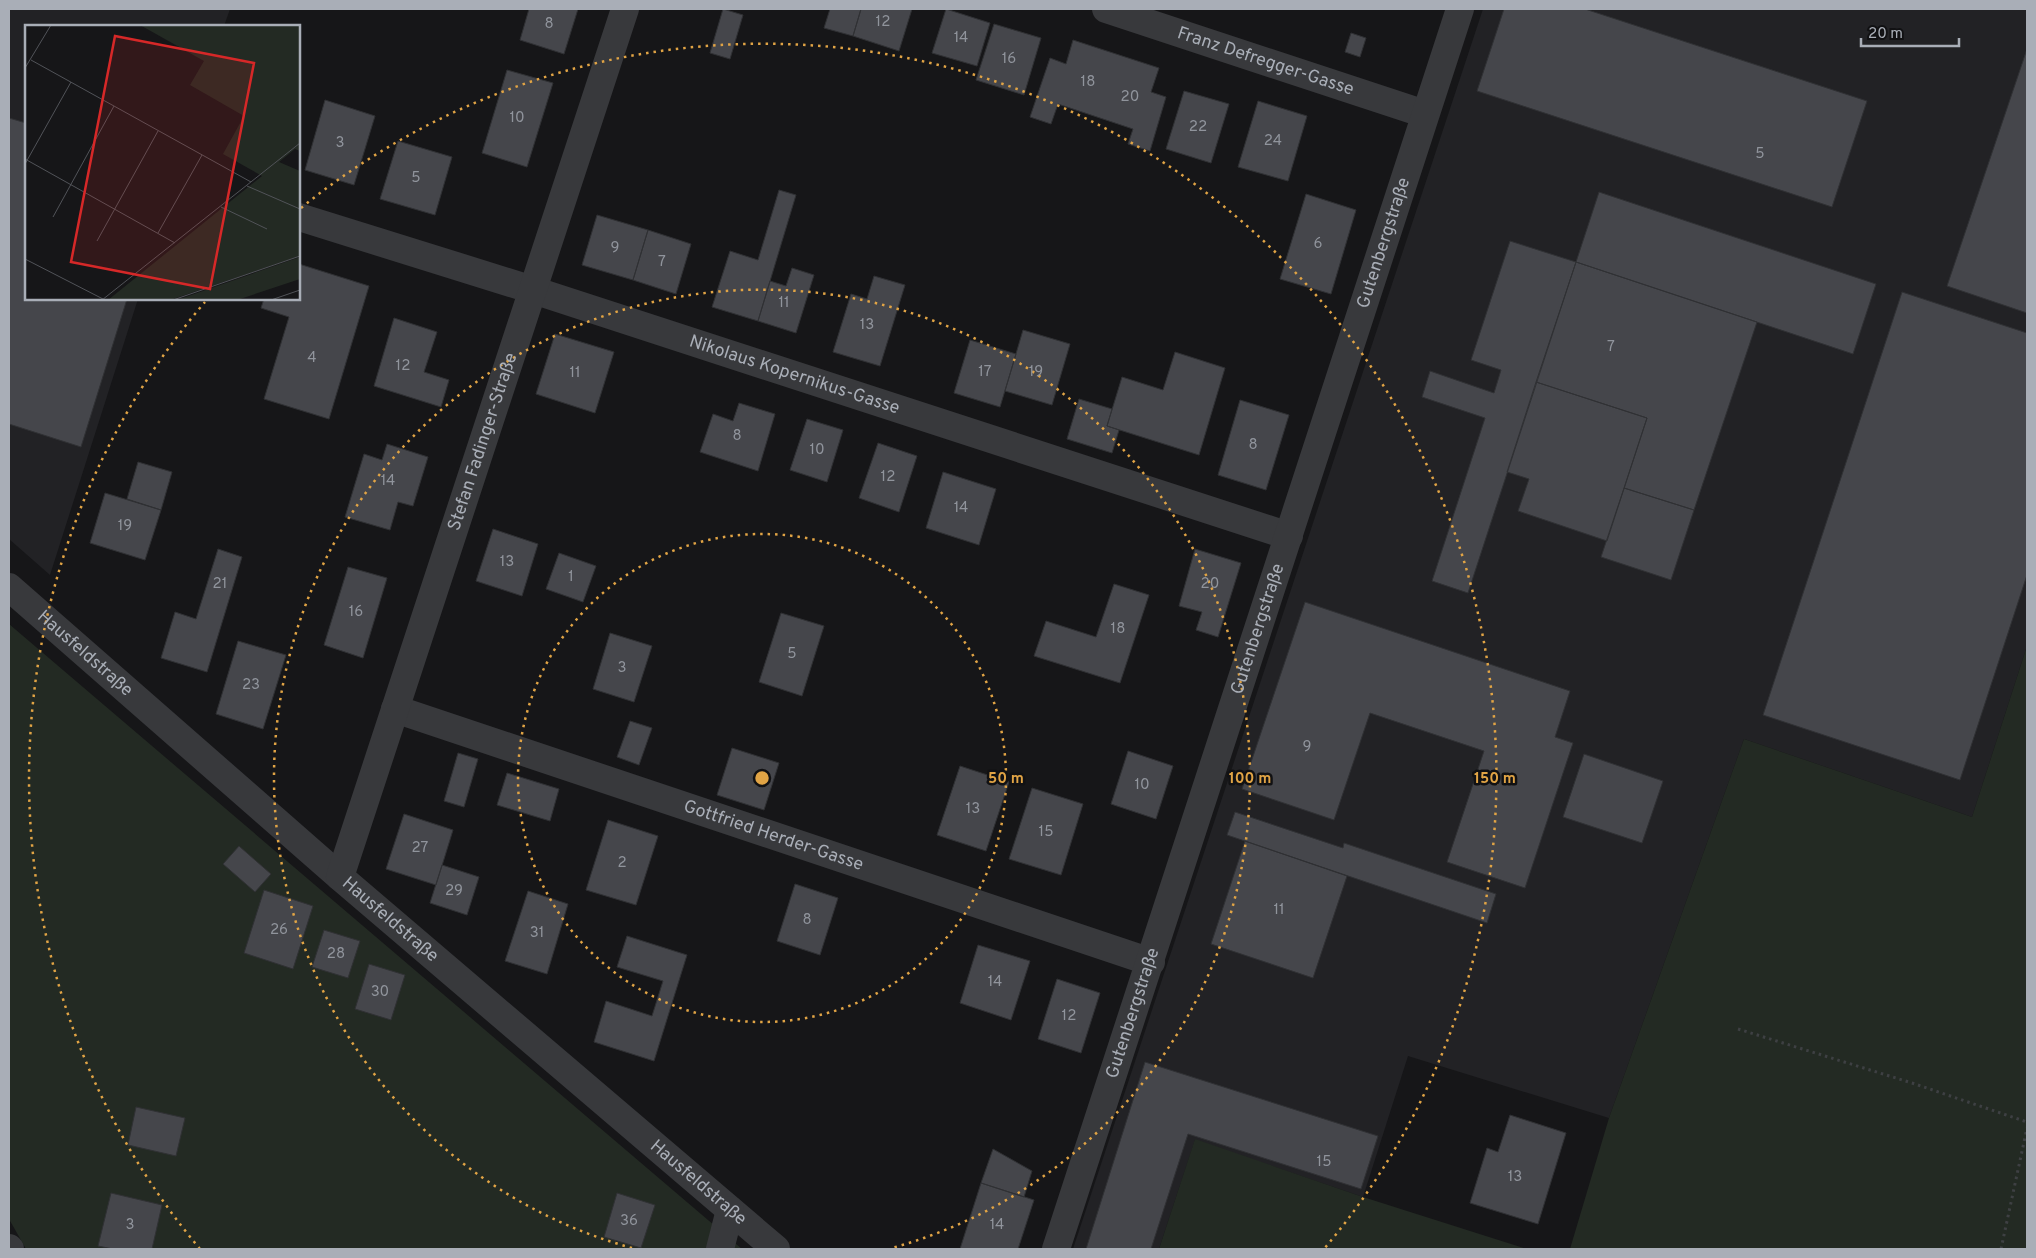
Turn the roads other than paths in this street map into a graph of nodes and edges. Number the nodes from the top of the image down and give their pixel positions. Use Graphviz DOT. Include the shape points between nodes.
graph roads {
  1 [pos="624,9"];
  2 [pos="1106,9"];
  3 [pos="1460,9"];
  4 [pos="1425,114"];
  5 [pos="300,217"];
  6 [pos="533,290"];
  7 [pos="1289,536"];
  8 [pos="9,587"];
  9 [pos="395,710"];
  10 [pos="340,877"];
  11 [pos="1151,962"];
  12 [pos="730,1210"];
  13 [pos="720,1249"];
  14 [pos="776,1249"];
  15 [pos="1056,1249"];
  1 -- 6 [label="street, Stefan Fadinger-Straße"];
  2 -- 4 [label="street, Franz Defregger-Gasse"];
  3 -- 4 [label="street, Gutenbergstraße"];
  4 -- 7 [label="street, Gutenbergstraße"];
  5 -- 6 [label="street, Nikolaus Kopernikus-Gasse"];
  6 -- 7 [label="street, Nikolaus Kopernikus-Gasse"];
  6 -- 9 [label="street, Stefan Fadinger-Straße"];
  7 -- 11 [label="street, Gutenbergstraße"];
  8 -- 10 [label="street, Hausfeldstraße"];
  9 -- 10 [label="street, Stefan Fadinger-Straße"];
  9 -- 11 [label="street, Gottfried Herder-Gasse"];
  10 -- 12 [label="street, Hausfeldstraße"];
  11 -- 15 [label="street, Gutenbergstraße"];
  12 -- 13 [label="street"];
  12 -- 14 [label="street, Hausfeldstraße"];
}
